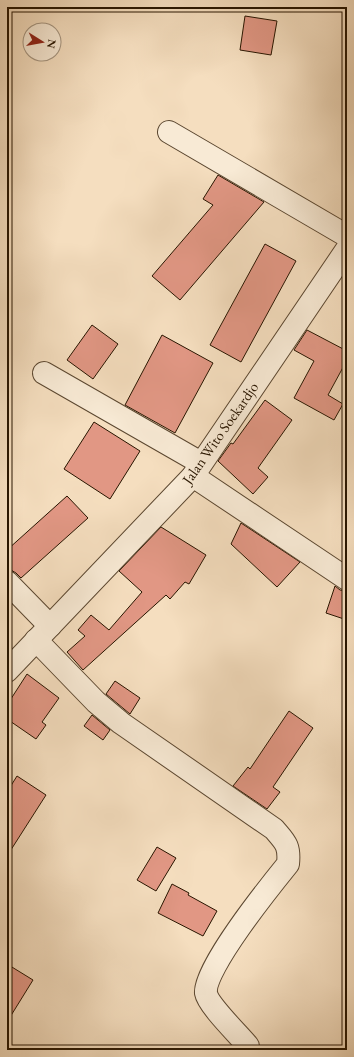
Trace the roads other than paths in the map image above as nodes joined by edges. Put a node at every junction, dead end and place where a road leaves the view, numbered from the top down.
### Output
1 (169, 132) dead end
2 (346, 249) edge
3 (44, 372) dead end
4 (197, 469) junction
5 (347, 579) edge
6 (7, 582) edge
7 (43, 633) junction
8 (7, 670) edge
9 (248, 1050) edge

1 - 2 street
2 - 4 street, Jalan Wito Soekardjo
3 - 4 street
4 - 5 street
4 - 7 street, Jalan Wito Soekardjo
6 - 7 street
7 - 8 street, Jalan Wito Soekardjo
7 - 9 street

